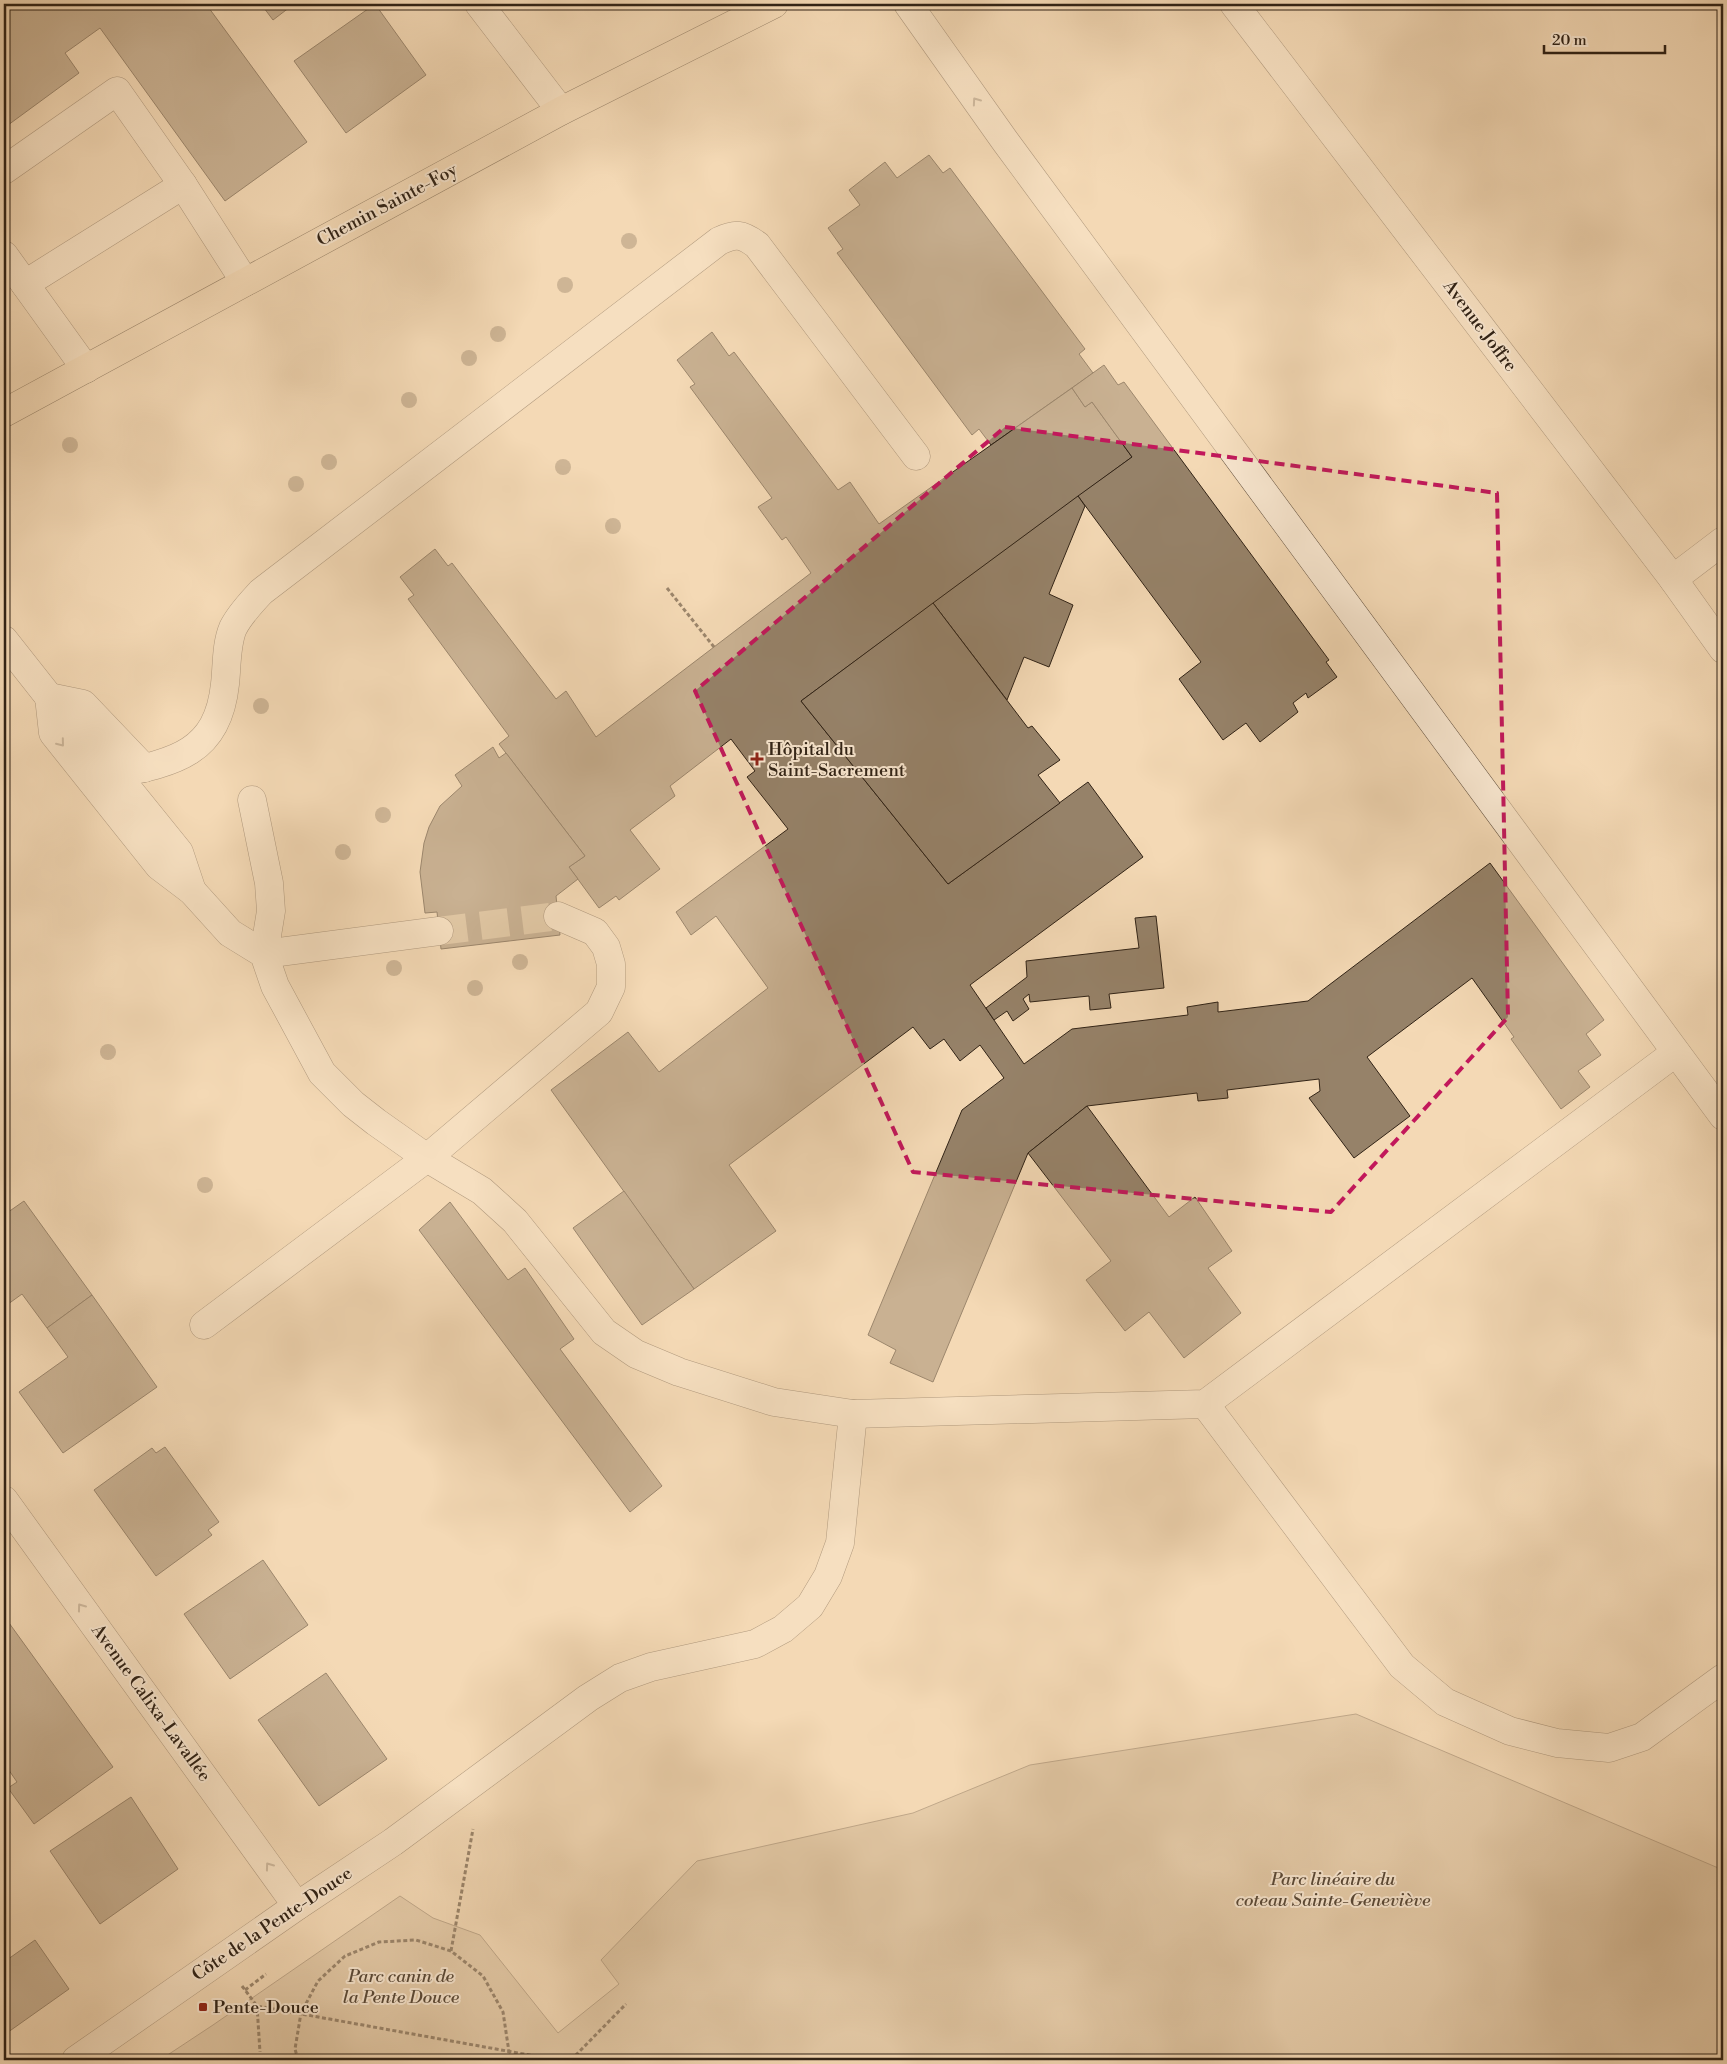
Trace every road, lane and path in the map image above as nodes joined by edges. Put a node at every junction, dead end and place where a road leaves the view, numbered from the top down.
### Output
1 (479, 4) edge
2 (774, 4) edge
3 (908, 4) edge
4 (1234, 4) edge
5 (561, 111) junction
6 (4, 170) edge
7 (184, 185) junction
8 (4, 254) edge
9 (245, 282) junction
10 (25, 284) junction
11 (86, 369) junction
12 (4, 413) edge
13 (916, 456) dead end
14 (1723, 542) edge
15 (1673, 579) junction
16 (667, 588) dead end
17 (4, 640) edge
18 (714, 647) dead end
19 (1723, 649) edge
20 (49, 697) junction
21 (144, 768) junction
22 (116, 774) junction
23 (252, 800) dead end
24 (192, 891) junction
25 (558, 916) tunnel mouth
26 (439, 931) tunnel mouth
27 (264, 954) junction
28 (1675, 1052) junction
29 (1723, 1116) edge
30 (427, 1158) junction
31 (204, 1326) dead end
32 (1205, 1404) junction
33 (853, 1414) junction
34 (4, 1500) edge
35 (1723, 1678) edge
36 (467, 1787) junction
37 (297, 1906) junction
38 (451, 1951) junction
39 (222, 1958) junction
40 (626, 2004) dead end
41 (257, 2006) junction
42 (301, 2013) junction
43 (260, 2052) dead end
44 (509, 2052) junction
45 (76, 2060) edge
46 (298, 2060) edge
47 (507, 2060) edge
48 (557, 2060) edge
49 (571, 2060) edge

1 - 5 street
2 - 5 main road, Chemin Sainte-Foy
28 -> 3 street
4 - 15 street, Avenue Joffre
5 - 9 main road, Chemin Sainte-Foy
6 - 7 street
7 - 9 street
7 - 10 street
8 - 10 street
9 - 11 main road, Chemin Sainte-Foy
10 - 11 street
11 - 12 main road, Chemin Sainte-Foy
13 - 21 street
14 - 15 street
15 - 19 street, Avenue Joffre
16 - 18 path
17 - 20 street
20 - 21 street
20 - 22 street
20 -> 24 street
21 - 22 street
22 - 24 street
23 - 27 street
24 - 27 street
25 - 30 street
26 - 27 street
27 - 30 street
28 - 29 street
28 - 32 street
30 - 31 street
30 - 33 street
32 - 33 street
32 - 35 street
33 - 36 street, Côte de la Pente-Douce
37 -> 34 street, Avenue Calixa-Lavallée
36 - 37 street, Côte de la Pente-Douce
36 - 38 path
37 - 39 street, Côte de la Pente-Douce
38 - 42 path
38 - 44 path
39 - 41 path
39 - 45 street, Côte de la Pente-Douce
40 - 49 path
41 - 42 path
41 - 43 path
42 - 44 path
42 - 46 path
44 - 47 path
44 - 48 path

